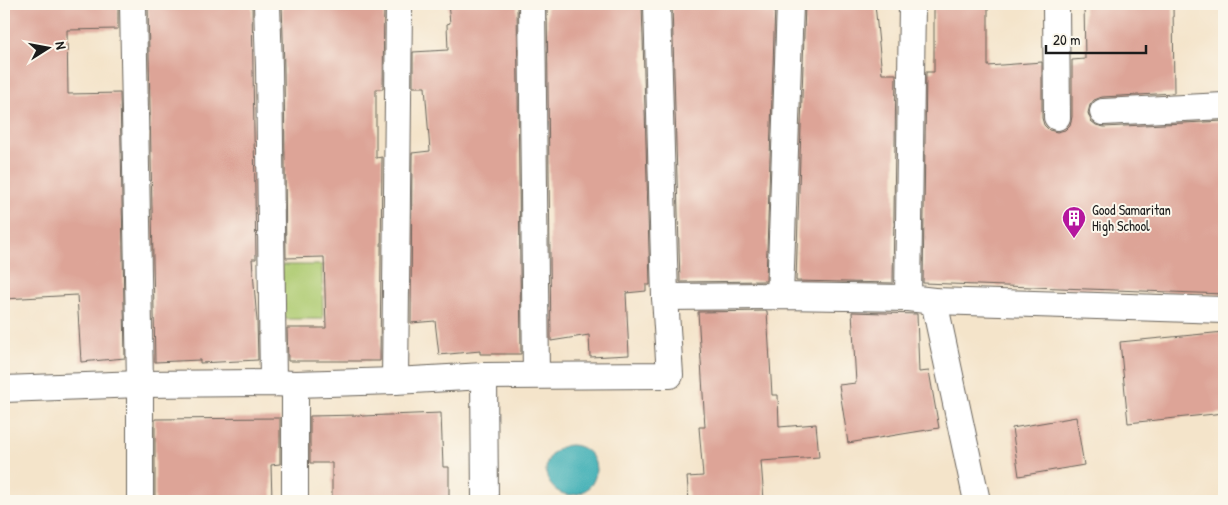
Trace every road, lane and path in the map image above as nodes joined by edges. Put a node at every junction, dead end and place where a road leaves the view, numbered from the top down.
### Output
1 (133, 4) edge
2 (267, 4) edge
3 (400, 4) edge
4 (532, 4) edge
5 (657, 4) edge
6 (790, 4) edge
7 (912, 4) edge
8 (1056, 4) edge
9 (1224, 106) edge
10 (1103, 112) dead end
11 (1057, 117) dead end
12 (780, 296) junction
13 (665, 297) junction
14 (908, 298) junction
15 (934, 301) junction
16 (1224, 310) edge
17 (536, 375) junction
18 (484, 376) junction
19 (395, 381) junction
20 (284, 383) junction
21 (140, 384) junction
22 (4, 389) edge
23 (140, 501) edge
24 (295, 501) edge
25 (485, 501) edge
26 (977, 501) edge

1 - 21 street
2 - 20 street
3 - 19 street
4 - 17 street
5 - 13 street
6 - 12 street
7 - 14 street
8 - 11 street
9 - 10 street
12 - 13 street
12 - 14 street
13 - 17 street
14 - 15 street
15 - 16 street
15 - 26 street
17 - 18 street
18 - 19 street
18 - 25 street
19 - 20 street
20 - 21 street
20 - 24 street
21 - 22 street
21 - 23 street

